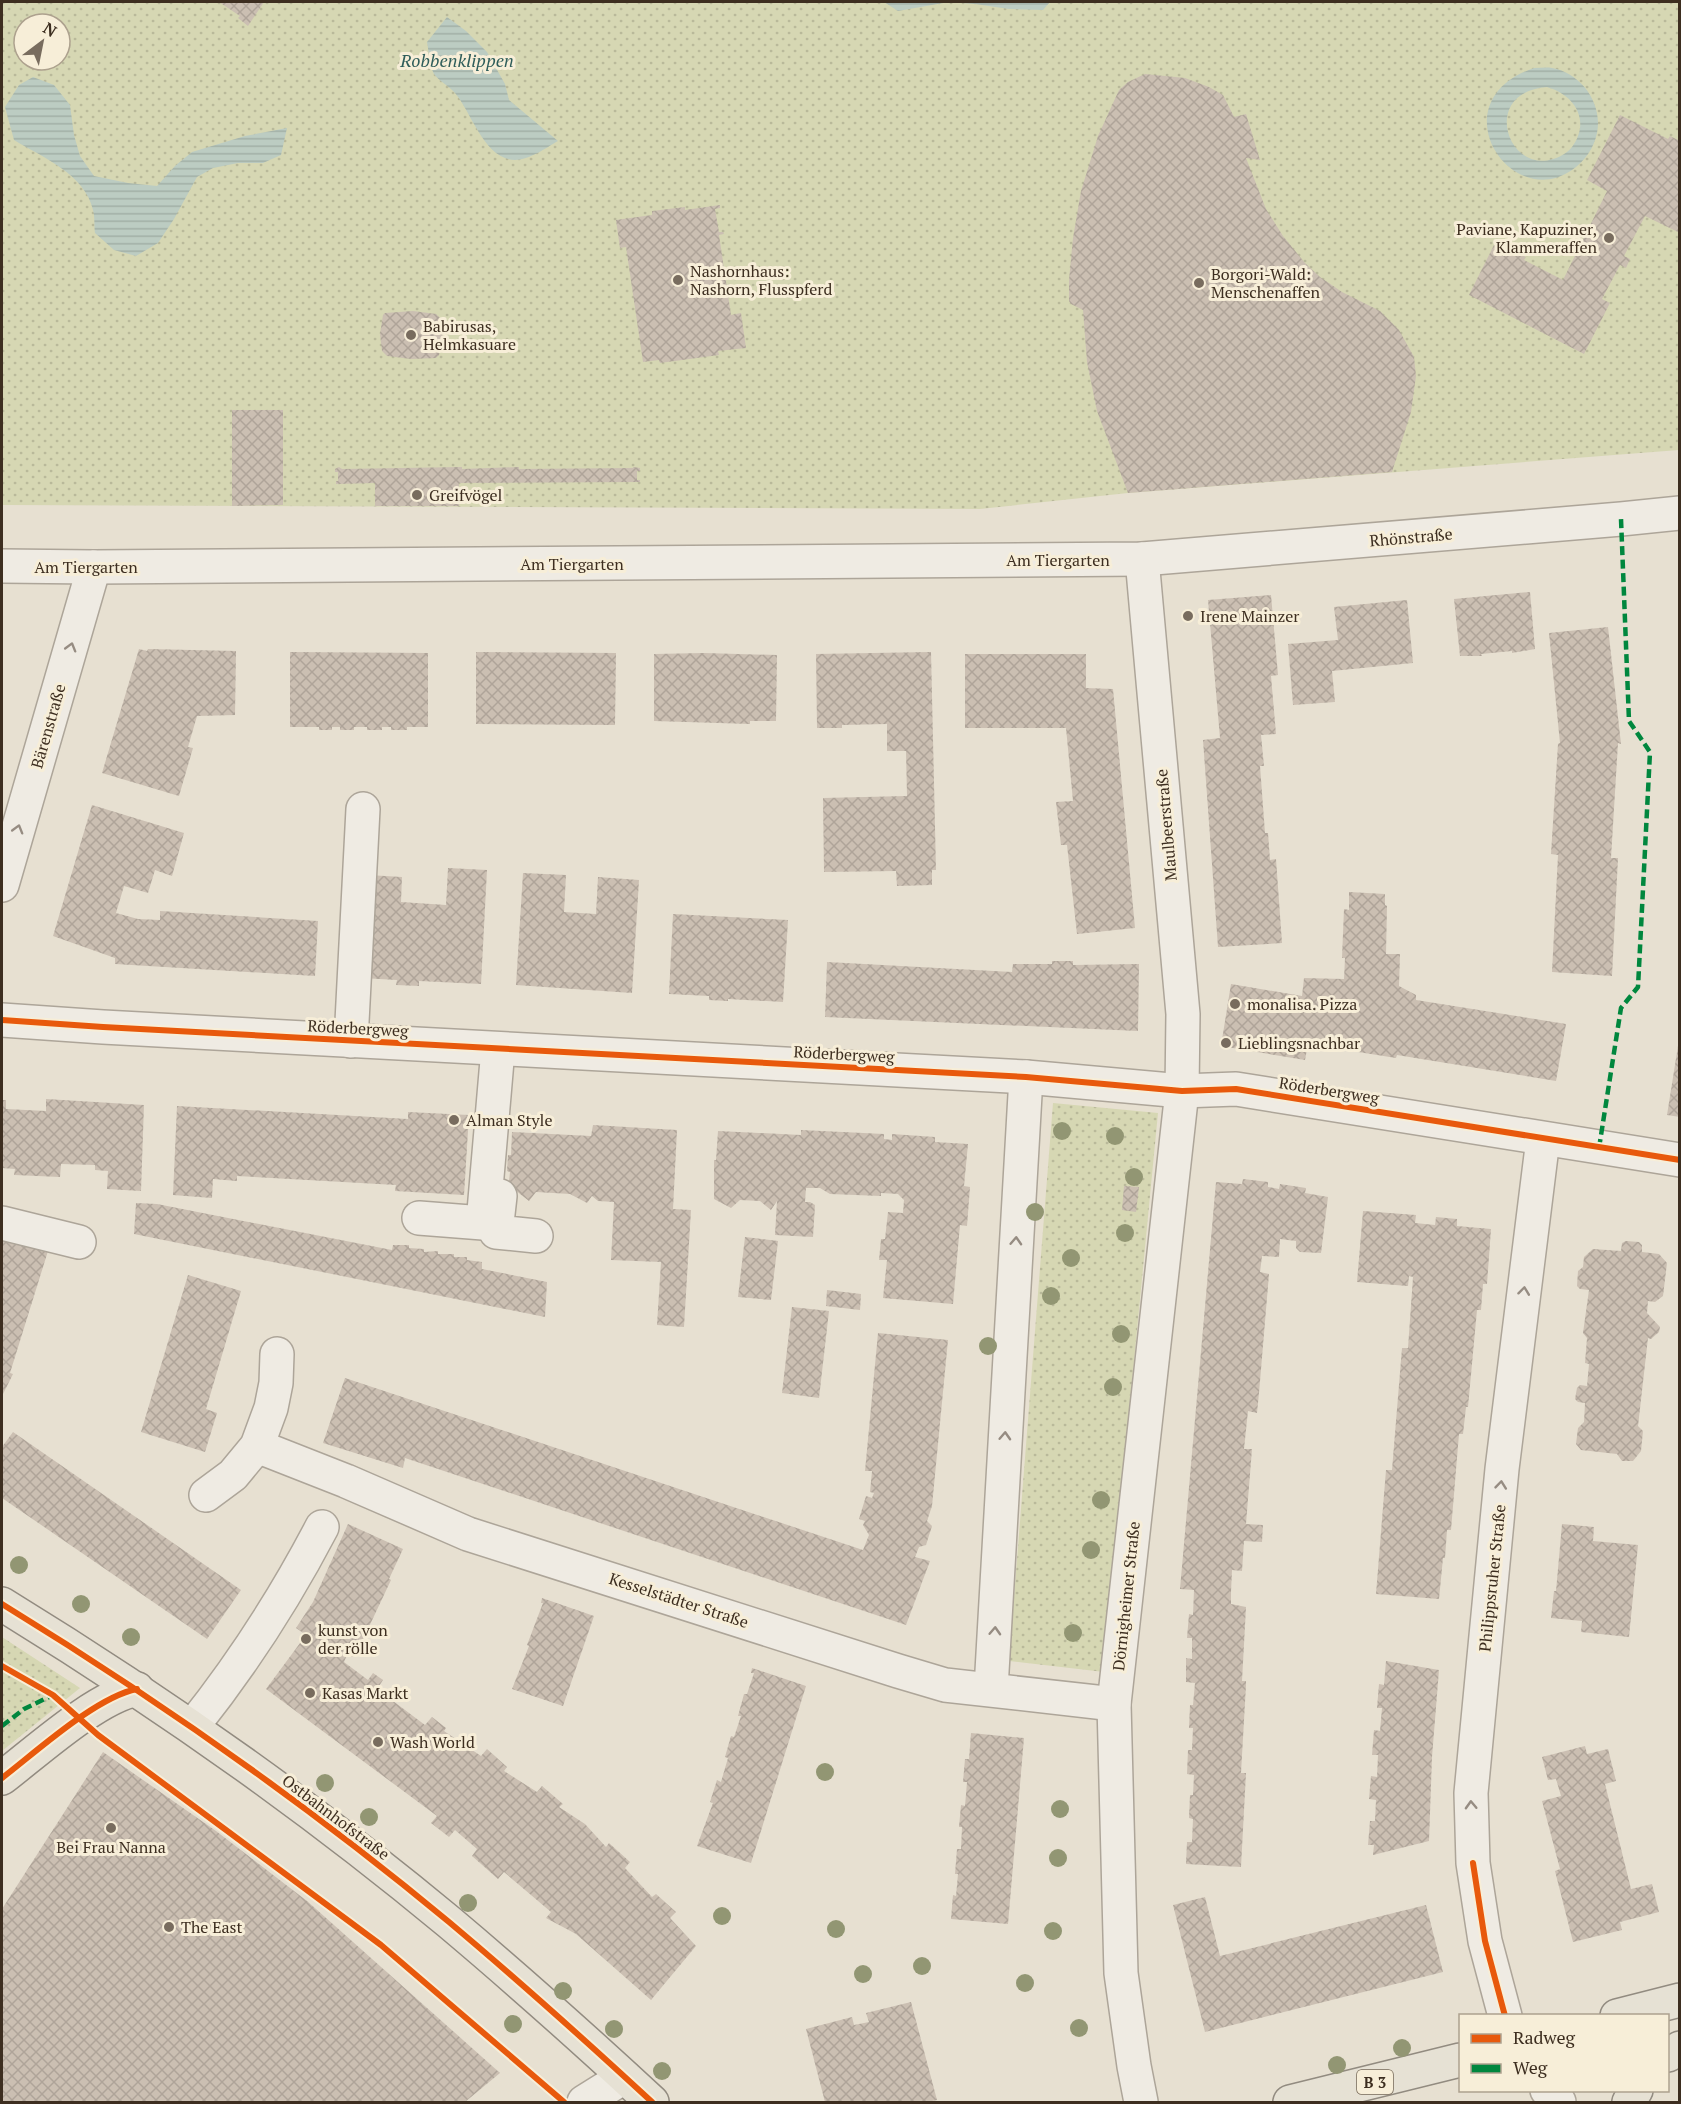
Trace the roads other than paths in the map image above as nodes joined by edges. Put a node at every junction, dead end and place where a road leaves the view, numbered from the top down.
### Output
1 (1680, 513) edge
2 (1142, 559) junction
3 (2, 566) edge
4 (94, 567) junction
5 (363, 809) dead end
6 (2, 885) edge
7 (2, 1020) edge
8 (351, 1041) junction
9 (506, 1049) junction
10 (1026, 1077) junction
11 (1182, 1091) junction
12 (1543, 1138) junction
13 (1680, 1160) edge
14 (419, 1218) dead end
15 (2, 1223) edge
16 (536, 1236) dead end
17 (78, 1242) dead end
18 (277, 1354) dead end
19 (257, 1446) junction
20 (206, 1496) dead end
21 (321, 1527) dead end
22 (2, 1604) edge
23 (137, 1689) junction
24 (991, 1689) junction
25 (1114, 1704) junction
26 (192, 1727) junction
27 (2, 1778) edge
28 (1680, 2000) edge
29 (1504, 2014) edge
30 (1625, 2014) edge
31 (1459, 2061) edge
32 (636, 2087) edge
33 (1548, 2092) edge
34 (584, 2103) edge
35 (665, 2103) edge
36 (1142, 2103) edge
37 (1290, 2103) edge
38 (1559, 2103) edge

1 - 2 street, Rhönstraße
2 - 4 street, Am Tiergarten
2 - 11 street, Maulbeerstraße
3 - 4 street, Am Tiergarten
6 -> 4 street, Bärenstraße
5 - 8 street
7 - 8 street, Röderbergweg
8 - 9 street, Röderbergweg
9 - 10 street, Röderbergweg
9 - 14 street
9 - 16 street
10 - 11 street, Röderbergweg
24 -> 10 street
11 - 12 street, Röderbergweg
11 - 25 street, Dörnigheimer Straße
12 - 13 street, Röderbergweg
29 -> 12 street, Philippsruher Straße
15 - 17 street
18 - 19 street
19 - 20 street
19 - 24 street, Kesselstädter Straße
21 - 26 street
22 - 23 main road, Ostbahnhofstraße
23 - 26 main road, Ostbahnhofstraße
23 - 27 main road
24 - 25 street, Kesselstädter Straße
25 - 36 street, Dörnigheimer Straße
26 - 32 main road, Ostbahnhofstraße
28 - 30 main road
31 - 37 main road, B 3
32 - 34 street
32 - 35 main road, Ostbahnhofstraße
33 - 38 street

